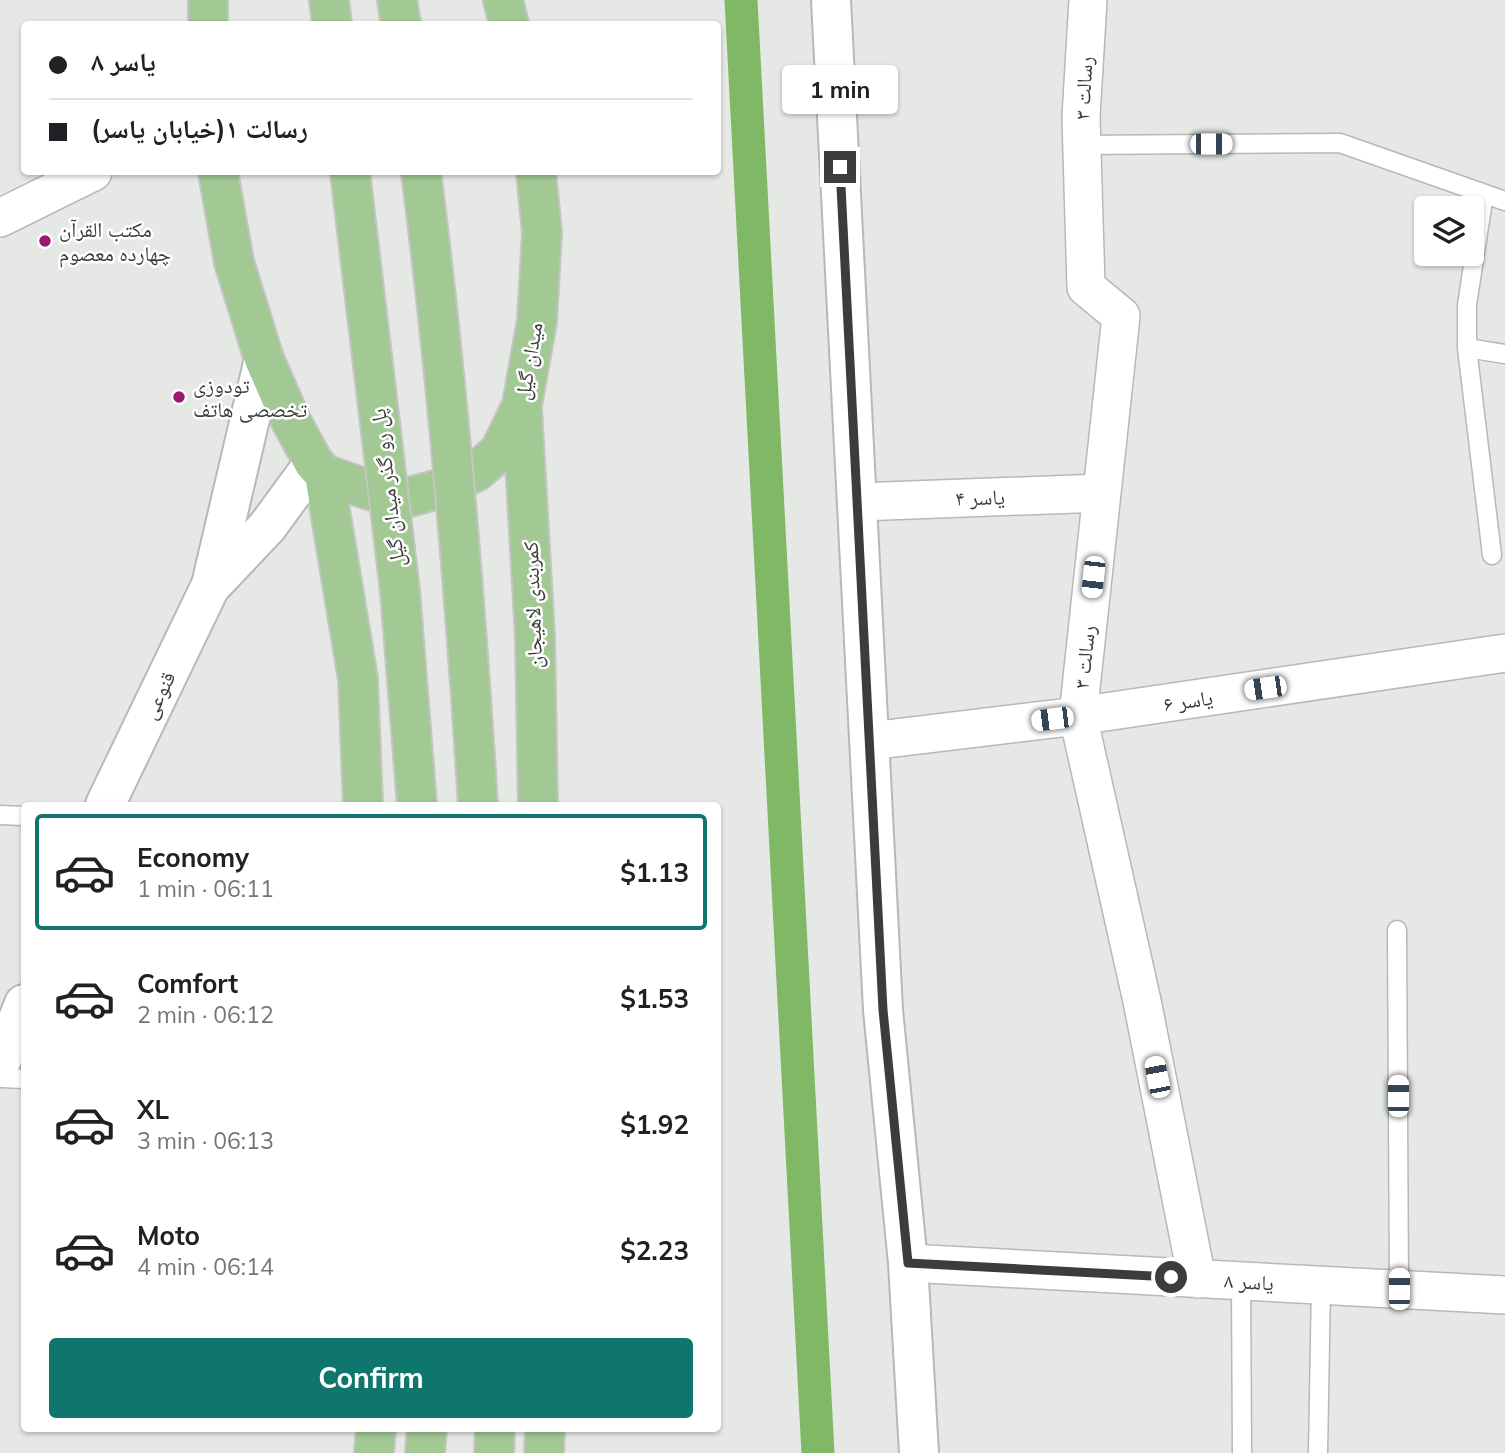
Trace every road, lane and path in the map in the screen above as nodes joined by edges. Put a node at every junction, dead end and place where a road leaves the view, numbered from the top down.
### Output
1 (208, 0) edge
2 (329, 0) edge
3 (397, 0) edge
4 (503, 0) edge
5 (831, 0) edge
6 (1088, 0) edge
7 (208, 21) edge
8 (332, 21) edge
9 (400, 21) edge
10 (508, 21) edge
11 (1081, 145) junction
12 (87, 175) edge
13 (219, 175) edge
14 (350, 175) edge
15 (421, 175) edge
16 (536, 175) edge
17 (1484, 194) junction
18 (1505, 201) edge
19 (0, 218) edge
20 (1467, 348) junction
21 (1505, 354) edge
22 (264, 359) junction
23 (522, 405) junction
24 (319, 469) junction
25 (1102, 493) junction
26 (858, 502) junction
27 (1492, 555) dead end
28 (211, 585) junction
29 (1505, 653) edge
30 (1078, 716) junction
31 (870, 741) junction
32 (106, 802) edge
33 (363, 802) edge
34 (417, 802) edge
35 (478, 802) edge
36 (538, 802) edge
37 (0, 815) edge
38 (21, 817) edge
39 (1397, 930) dead end
40 (21, 1012) edge
41 (0, 1064) edge
42 (0, 1077) edge
43 (21, 1079) edge
44 (908, 1263) junction
45 (1197, 1279) junction
46 (1241, 1281) junction
47 (1321, 1285) junction
48 (1399, 1289) junction
49 (1505, 1295) edge
50 (376, 1432) edge
51 (427, 1432) edge
52 (495, 1432) edge
53 (545, 1432) edge
54 (374, 1453) edge
55 (425, 1453) edge
56 (494, 1453) edge
57 (544, 1453) edge
58 (919, 1453) edge
59 (1242, 1453) edge
60 (1318, 1453) edge

1 - 7 highway
2 - 8 highway
3 - 9 highway
4 - 10 highway
5 - 26 street
6 - 11 street, رسالت ۳
11 - 17 lane
11 - 25 street, رسالت ۳
12 - 19 street
13 - 22 highway
14 - 34 highway, پل رو گذر میدان گیل, bridge
15 - 35 highway, bridge
16 - 23 highway, میدان گیل
17 - 18 lane
17 - 20 lane
20 - 21 lane
20 - 27 lane
22 - 24 highway
22 - 28 street, قنوعی
23 - 24 highway, میدان گیل
23 - 36 highway, کمربندی لاهیجان
24 - 28 street, قنوعی
24 - 33 highway
25 - 26 street, یاسر ۴
25 - 30 street, رسالت ۳
26 - 31 street
28 - 32 street, قنوعی
29 - 30 street, یاسر ۶
30 - 31 street, یاسر ۶
30 - 45 street, رسالت ۳
31 - 44 street
37 - 38 lane
39 - 48 lane
40 - 41 street
42 - 43 lane
44 - 45 street, یاسر ۸
44 - 58 street
45 - 46 street, یاسر ۸
46 - 47 street, یاسر ۸
46 - 59 lane
47 - 48 street, یاسر ۸
47 - 60 lane
48 - 49 street, یاسر ۸
50 - 54 highway
51 - 55 highway
52 - 56 highway
53 - 57 highway

